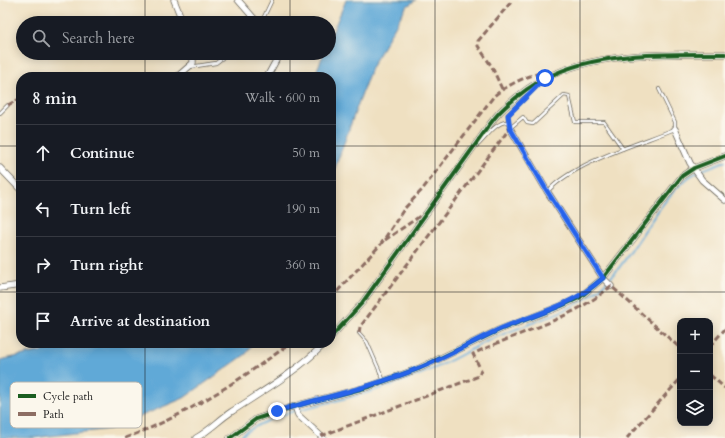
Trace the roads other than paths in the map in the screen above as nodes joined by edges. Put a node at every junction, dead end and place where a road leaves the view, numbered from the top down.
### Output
1 (174, 0) edge
2 (238, 0) edge
3 (272, 0) edge
4 (180, 16) edge
5 (253, 16) edge
6 (263, 16) edge
7 (725, 54) edge
8 (193, 60) edge
9 (220, 60) edge
10 (276, 60) edge
11 (190, 67) junction
12 (183, 72) edge
13 (270, 72) edge
14 (545, 78) junction
15 (659, 89) dead end
16 (8, 105) dead end
17 (0, 113) edge
18 (508, 122) junction
19 (510, 128) junction
20 (675, 129) junction
21 (622, 149) junction
22 (725, 156) edge
23 (465, 158) junction
24 (0, 168) edge
25 (696, 171) junction
26 (16, 185) edge
27 (547, 191) junction
28 (725, 200) edge
29 (607, 282) junction
30 (16, 286) edge
31 (0, 288) edge
32 (336, 332) edge
33 (359, 333) dead end
34 (320, 348) edge
35 (384, 381) junction
36 (295, 406) junction
37 (196, 438) edge
38 (230, 438) edge
39 (323, 438) edge

1 - 4 street
2 - 5 street
3 - 6 lane
7 - 14 street
8 - 11 street
9 - 11 lane
10 - 13 street
11 - 12 street
14 - 18 lane
14 - 23 street
15 - 20 lane
16 - 17 lane
18 - 19 lane
18 - 23 lane
19 - 21 lane
19 - 27 street
20 - 21 lane
20 - 25 street
21 - 27 lane
22 - 25 street
23 - 32 street
24 - 26 street
25 - 28 street
25 - 29 street
27 - 29 street
29 - 35 street
30 - 31 street
33 - 35 lane
34 - 37 street
35 - 36 street
36 - 38 street
36 - 39 street

